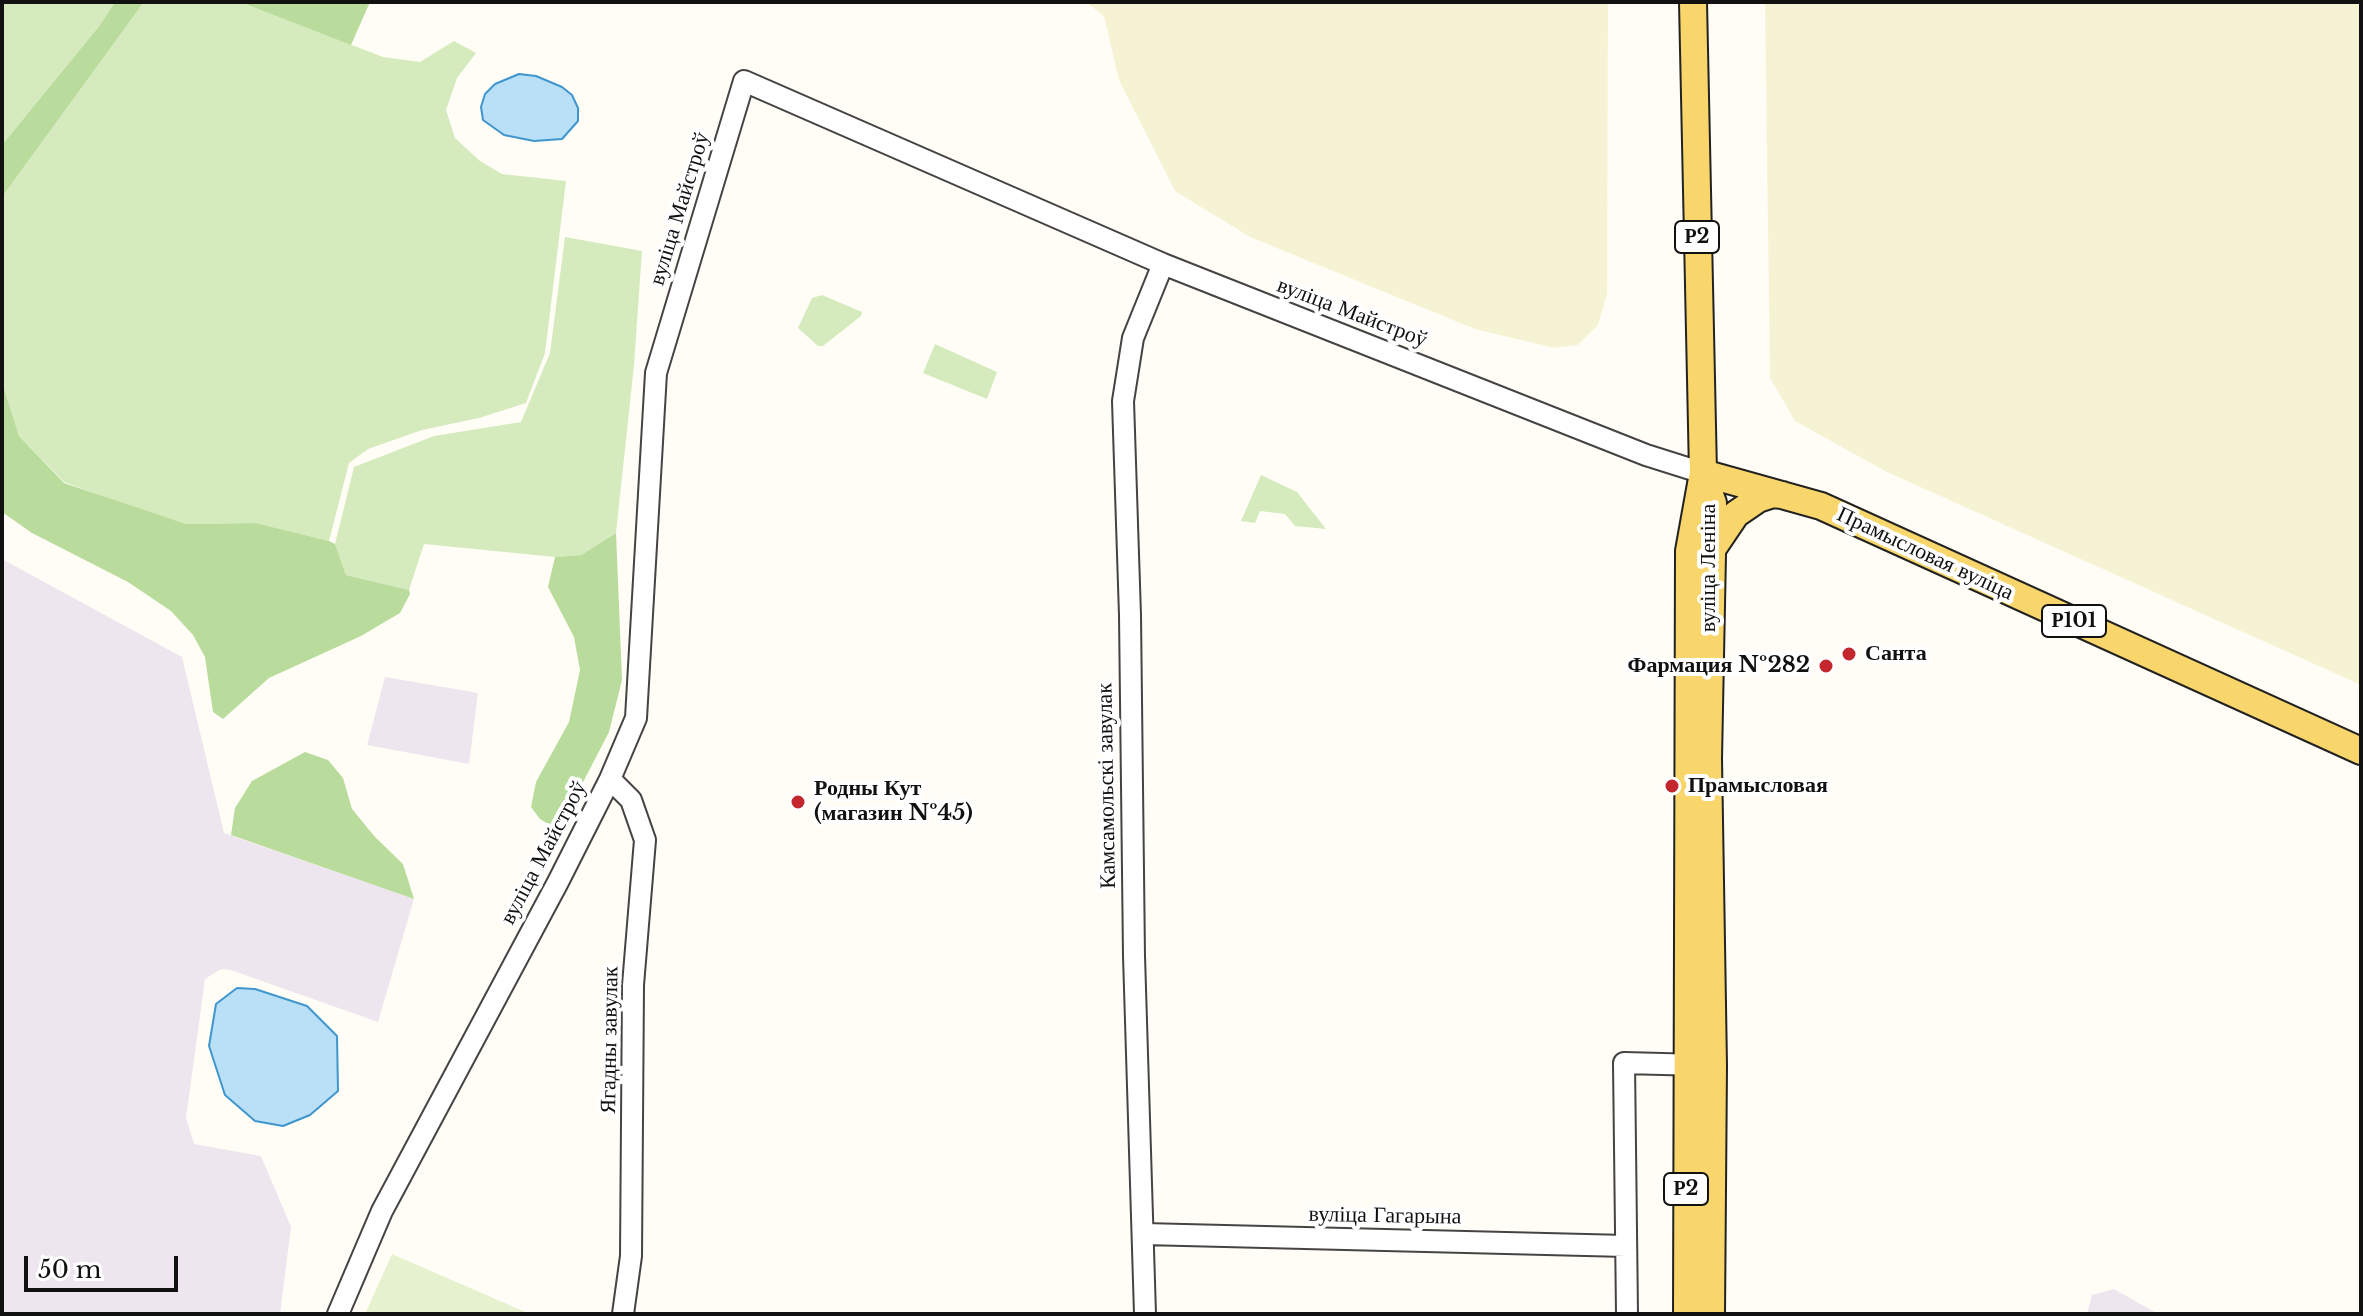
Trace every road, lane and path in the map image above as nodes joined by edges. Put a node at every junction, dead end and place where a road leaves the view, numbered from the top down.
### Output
1 (1693, 2) edge
2 (1163, 264) junction
3 (1703, 473) junction
4 (1786, 495) junction
5 (1712, 550) junction
6 (2361, 751) edge
7 (610, 779) junction
8 (1686, 1064) junction
9 (1713, 1066) junction
10 (1144, 1234) junction
11 (1626, 1246) junction
12 (338, 1314) edge
13 (623, 1314) edge
14 (1145, 1314) edge
15 (1627, 1314) edge
16 (1687, 1314) edge
17 (1711, 1314) edge

1 - 3 main road, Р2
2 - 3 street, вуліца Майстроў
2 - 7 street, вуліца Майстроў
2 - 10 street, Камсамольскі завулак
3 - 4 main road, Прамысловая вуліца / Р101
3 - 5 main road, вуліца Леніна / Р2
3 - 8 main road, вуліца Леніна / Р2
4 - 5 main road
4 - 6 main road, Прамысловая вуліца / Р101
5 - 9 main road, вуліца Леніна / Р2
7 - 12 street, вуліца Майстроў
7 - 13 street, Ягадны завулак
8 - 9 street
8 - 11 street
8 - 16 main road, вуліца Леніна / Р2
9 - 17 main road, вуліца Леніна / Р2
10 - 11 street, вуліца Гагарына
10 - 14 street, Камсамольскі завулак
11 - 15 street

